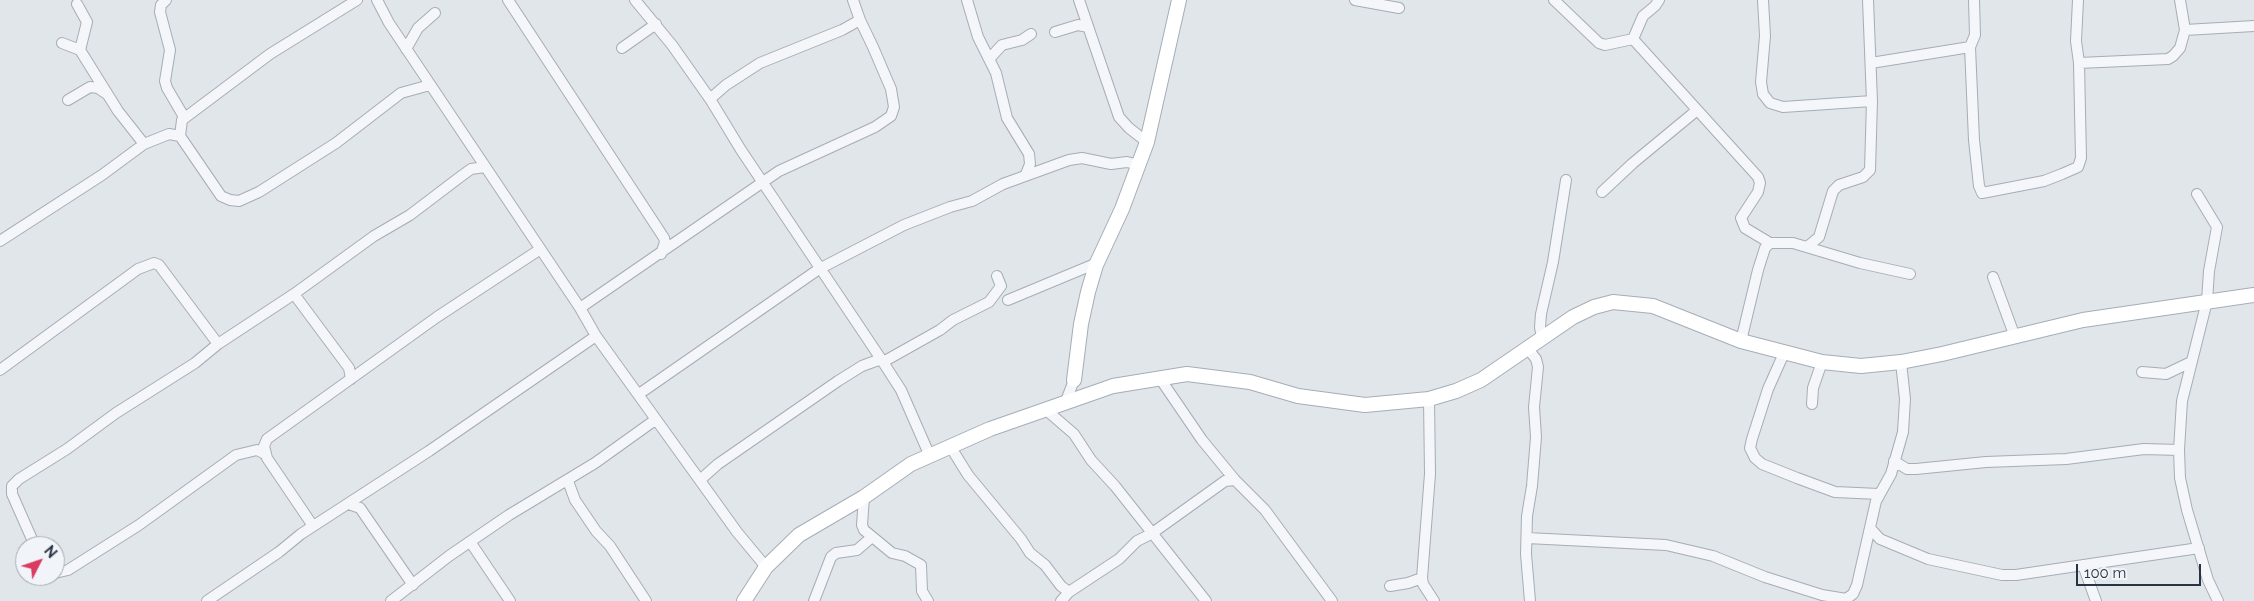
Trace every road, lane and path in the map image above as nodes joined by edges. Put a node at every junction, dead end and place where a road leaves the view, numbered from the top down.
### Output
1 (166, 0) edge
2 (357, 0) edge
3 (377, 0) edge
4 (508, 0) edge
5 (853, 0) edge
6 (1079, 0) edge
7 (1180, 0) edge
8 (1355, 0) edge
9 (1554, 0) edge
10 (1659, 0) edge
11 (1763, 0) edge
12 (1868, 0) edge
13 (1974, 0) edge
14 (2078, 0) edge
15 (2180, 0) edge
16 (969, 1) edge
17 (638, 2) edge
18 (77, 4) dead end
19 (1399, 8) dead end
20 (435, 13) dead end
21 (860, 20) junction
22 (656, 24) junction
23 (2254, 26) edge
24 (1088, 27) junction
25 (2185, 30) junction
26 (1055, 32) dead end
27 (1032, 34) dead end
28 (1633, 39) junction
29 (62, 43) dead end
30 (1970, 46) junction
31 (622, 48) dead end
32 (406, 49) junction
33 (80, 50) junction
34 (990, 58) junction
35 (1871, 63) junction
36 (2079, 63) junction
37 (430, 85) junction
38 (107, 94) junction
39 (710, 99) junction
40 (68, 100) dead end
41 (1872, 101) junction
42 (1696, 111) junction
43 (184, 117) junction
44 (180, 136) junction
45 (1147, 142) junction
46 (144, 144) junction
47 (1139, 165) junction
48 (485, 167) junction
49 (1033, 167) junction
50 (1566, 180) dead end
51 (763, 184) junction
52 (1602, 192) dead end
53 (2197, 194) dead end
54 (0, 241) edge
55 (1770, 243) junction
56 (1807, 247) junction
57 (539, 250) junction
58 (661, 254) junction
59 (1097, 263) junction
60 (819, 269) junction
61 (1910, 274) dead end
62 (997, 276) dead end
63 (1993, 277) dead end
64 (294, 294) junction
65 (2254, 295) edge
66 (1008, 300) dead end
67 (2207, 301) junction
68 (580, 308) junction
69 (596, 336) junction
70 (2015, 337) junction
71 (1542, 339) junction
72 (1742, 341) junction
73 (218, 344) junction
74 (1528, 349) junction
75 (1785, 351) junction
76 (882, 361) junction
77 (1822, 362) junction
78 (1901, 362) junction
79 (2191, 362) junction
80 (0, 370) edge
81 (2142, 372) dead end
82 (1159, 377) junction
83 (352, 379) junction
84 (1074, 380) junction
85 (638, 394) junction
86 (1085, 396) junction
87 (1429, 399) junction
88 (1066, 401) junction
89 (1812, 404) dead end
90 (1044, 409) junction
91 (656, 420) junction
92 (950, 446) junction
93 (2179, 450) junction
94 (265, 454) junction
95 (929, 454) junction
96 (1894, 461) junction
97 (700, 480) junction
98 (1230, 480) junction
99 (568, 481) junction
100 (1879, 494) junction
101 (360, 497) junction
102 (864, 497) junction
103 (349, 504) junction
104 (360, 508) junction
105 (313, 526) junction
106 (1870, 528) junction
107 (1152, 534) junction
108 (30, 536) edge
109 (872, 537) junction
110 (1528, 538) junction
111 (471, 543) junction
112 (2199, 548) junction
113 (2082, 566) junction
114 (766, 567) junction
115 (65, 571) edge
116 (1422, 578) junction
117 (413, 585) junction
118 (1390, 586) dead end
119 (1065, 589) junction
120 (1853, 598) edge
121 (207, 601) edge
122 (391, 601) edge
123 (510, 601) edge
124 (646, 601) edge
125 (744, 601) edge
126 (814, 601) edge
127 (928, 601) edge
128 (1062, 601) edge
129 (1206, 601) edge
130 (1332, 601) edge
131 (1434, 601) edge
132 (1530, 601) edge
133 (2096, 601) edge
134 (2218, 601) edge

1 - 43 street
2 - 43 street
3 - 32 street
4 - 58 street
5 - 21 street
6 - 24 street
7 - 45 street
8 - 19 street
9 - 28 street
10 - 28 street
11 - 41 street
12 - 35 street
13 - 30 street
14 - 36 street
15 - 25 street
16 - 34 street
17 - 22 street
18 - 33 street
20 - 32 street
21 - 39 street
21 - 51 street
22 - 31 street
22 - 39 street
23 - 25 street
24 - 26 street
24 - 45 street
25 - 36 street
27 - 34 street
28 - 42 street
29 - 33 street
30 - 35 street
30 - 36 street
32 - 37 street
33 - 38 street
34 - 49 street
35 - 41 street
37 - 44 street
37 - 48 street
38 - 40 street
38 - 46 street
39 - 51 street
41 - 56 street
42 - 52 street
42 - 55 street
43 - 44 street
44 - 46 street
45 - 47 street
46 - 54 street
47 - 49 street
47 - 59 street
48 - 57 street
48 - 64 street
49 - 60 street
50 - 71 street
51 - 58 street
51 - 60 street
53 - 67 street
55 - 56 street
55 - 72 street
56 - 61 street
57 - 68 street
57 - 83 street
58 - 68 street
59 - 66 street
59 - 84 street
60 - 76 street
60 - 85 street
62 - 76 street
63 - 70 street
64 - 73 street
64 - 83 street
65 - 67 street
67 - 70 street
67 - 79 street
68 - 69 street
69 - 85 street
69 - 101 street
70 - 78 street
71 - 72 street
71 - 74 street
72 - 75 street
73 - 80 street
73 - 108 street
74 - 87 street
74 - 110 street
75 - 77 street
75 - 100 street
76 - 95 street
76 - 97 street
77 - 78 street
77 - 89 street
78 - 96 street
79 - 81 street
79 - 93 street
82 - 86 street
82 - 87 street
82 - 98 street
83 - 94 street
84 - 86 street
84 - 88 street
85 - 91 street
86 - 88 street
87 - 116 street
88 - 90 street
90 - 92 street
90 - 107 street
91 - 97 street
91 - 99 street
92 - 95 street
92 - 119 street
93 - 96 street
93 - 112 street
94 - 105 street
94 - 115 street
95 - 102 street
96 - 100 street
97 - 114 street
98 - 107 street
98 - 130 street
99 - 111 street
99 - 124 street
100 - 106 street
101 - 103 street
101 - 104 street
102 - 109 street
102 - 114 street
103 - 104 street
103 - 105 street
104 - 117 street
105 - 121 street
106 - 113 street
106 - 120 street
107 - 119 street
107 - 129 street
109 - 126 street
109 - 127 street
110 - 120 street
110 - 132 street
111 - 117 street
111 - 123 street
112 - 113 street
112 - 134 street
113 - 133 street
114 - 125 street
116 - 118 street
116 - 131 street
117 - 122 street
119 - 128 street

